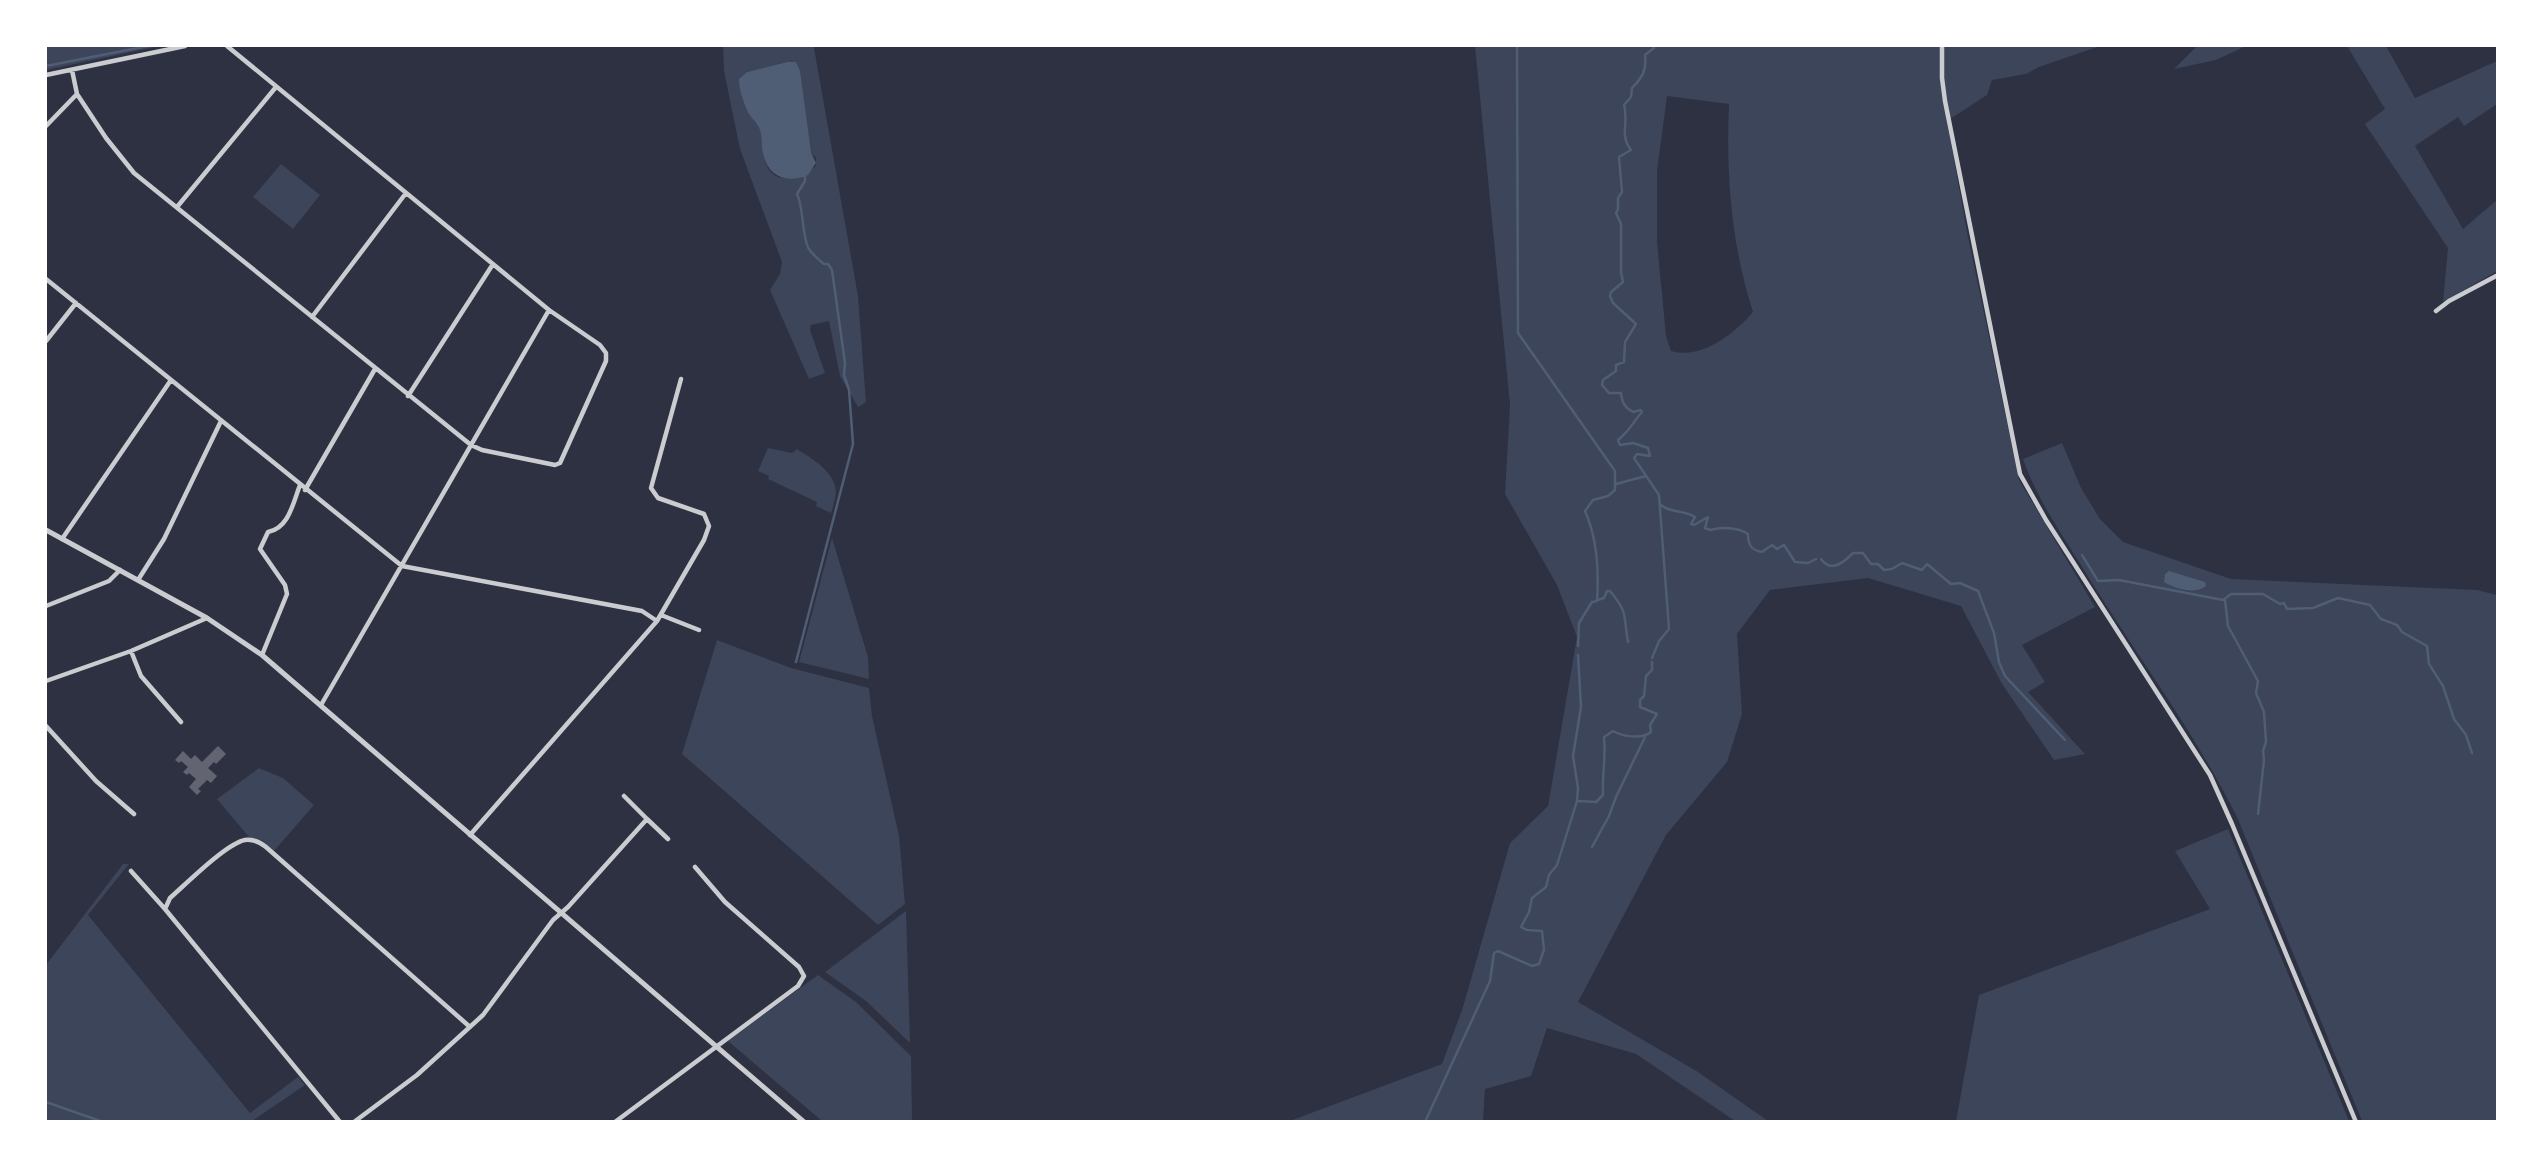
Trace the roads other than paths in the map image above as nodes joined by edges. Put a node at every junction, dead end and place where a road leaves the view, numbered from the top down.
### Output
1 (185, 46) edge
2 (226, 46) edge
3 (1942, 46) edge
4 (72, 70) junction
5 (46, 75) edge
6 (276, 87) junction
7 (76, 94) junction
8 (46, 126) edge
9 (406, 193) junction
10 (177, 207) junction
11 (494, 264) junction
12 (2497, 275) edge
13 (46, 278) edge
14 (76, 303) junction
15 (548, 310) junction
16 (2436, 311) dead end
17 (312, 317) junction
18 (46, 341) edge
19 (375, 369) junction
20 (681, 379) dead end
21 (171, 380) junction
22 (408, 396) junction
23 (221, 421) junction
24 (471, 445) junction
25 (300, 485) junction
26 (305, 490) junction
27 (46, 530) edge
28 (62, 539) junction
29 (402, 566) junction
30 (120, 570) junction
31 (138, 580) junction
32 (46, 606) edge
33 (661, 615) junction
34 (206, 618) junction
35 (657, 621) junction
36 (699, 629) dead end
37 (131, 651) junction
38 (262, 655) junction
39 (46, 681) edge
40 (321, 705) junction
41 (181, 722) dead end
42 (46, 726) edge
43 (624, 796) dead end
44 (134, 814) dead end
45 (647, 819) junction
46 (470, 835) junction
47 (668, 839) dead end
48 (695, 867) dead end
49 (131, 871) dead end
50 (165, 909) junction
51 (560, 913) junction
52 (470, 1027) junction
53 (716, 1048) junction
54 (340, 1122) edge
55 (354, 1122) edge
56 (615, 1122) edge
57 (804, 1122) edge
58 (2356, 1122) edge

1 - 4 street
2 - 6 street
3 - 58 street
4 - 5 street
4 - 7 street
6 - 9 street
6 - 10 street
7 - 8 street
7 - 10 street
9 - 11 street
9 - 17 street
10 - 17 street
11 - 15 street
11 - 22 street
12 - 16 street
13 - 14 street
14 - 18 street
14 - 21 street
15 - 24 street
15 - 24 street
17 - 19 street
19 - 22 street
19 - 26 street
20 - 33 street
21 - 23 street
21 - 28 street
22 - 24 street
23 - 25 street
23 - 31 street
24 - 29 street
25 - 26 street
25 - 38 street
26 - 29 street
27 - 28 street
28 - 30 street
29 - 35 street
29 - 40 street
30 - 31 street
30 - 32 street
31 - 34 street
33 - 35 street
33 - 36 street
34 - 37 street
34 - 38 street
35 - 46 street
37 - 39 street
37 - 41 street
38 - 40 street
40 - 46 street
42 - 44 street
43 - 45 street
45 - 47 street
45 - 51 street
46 - 51 street
48 - 53 street
49 - 50 street
50 - 52 street
50 - 54 street
51 - 52 street
51 - 53 street
52 - 55 street
53 - 56 street
53 - 57 street

